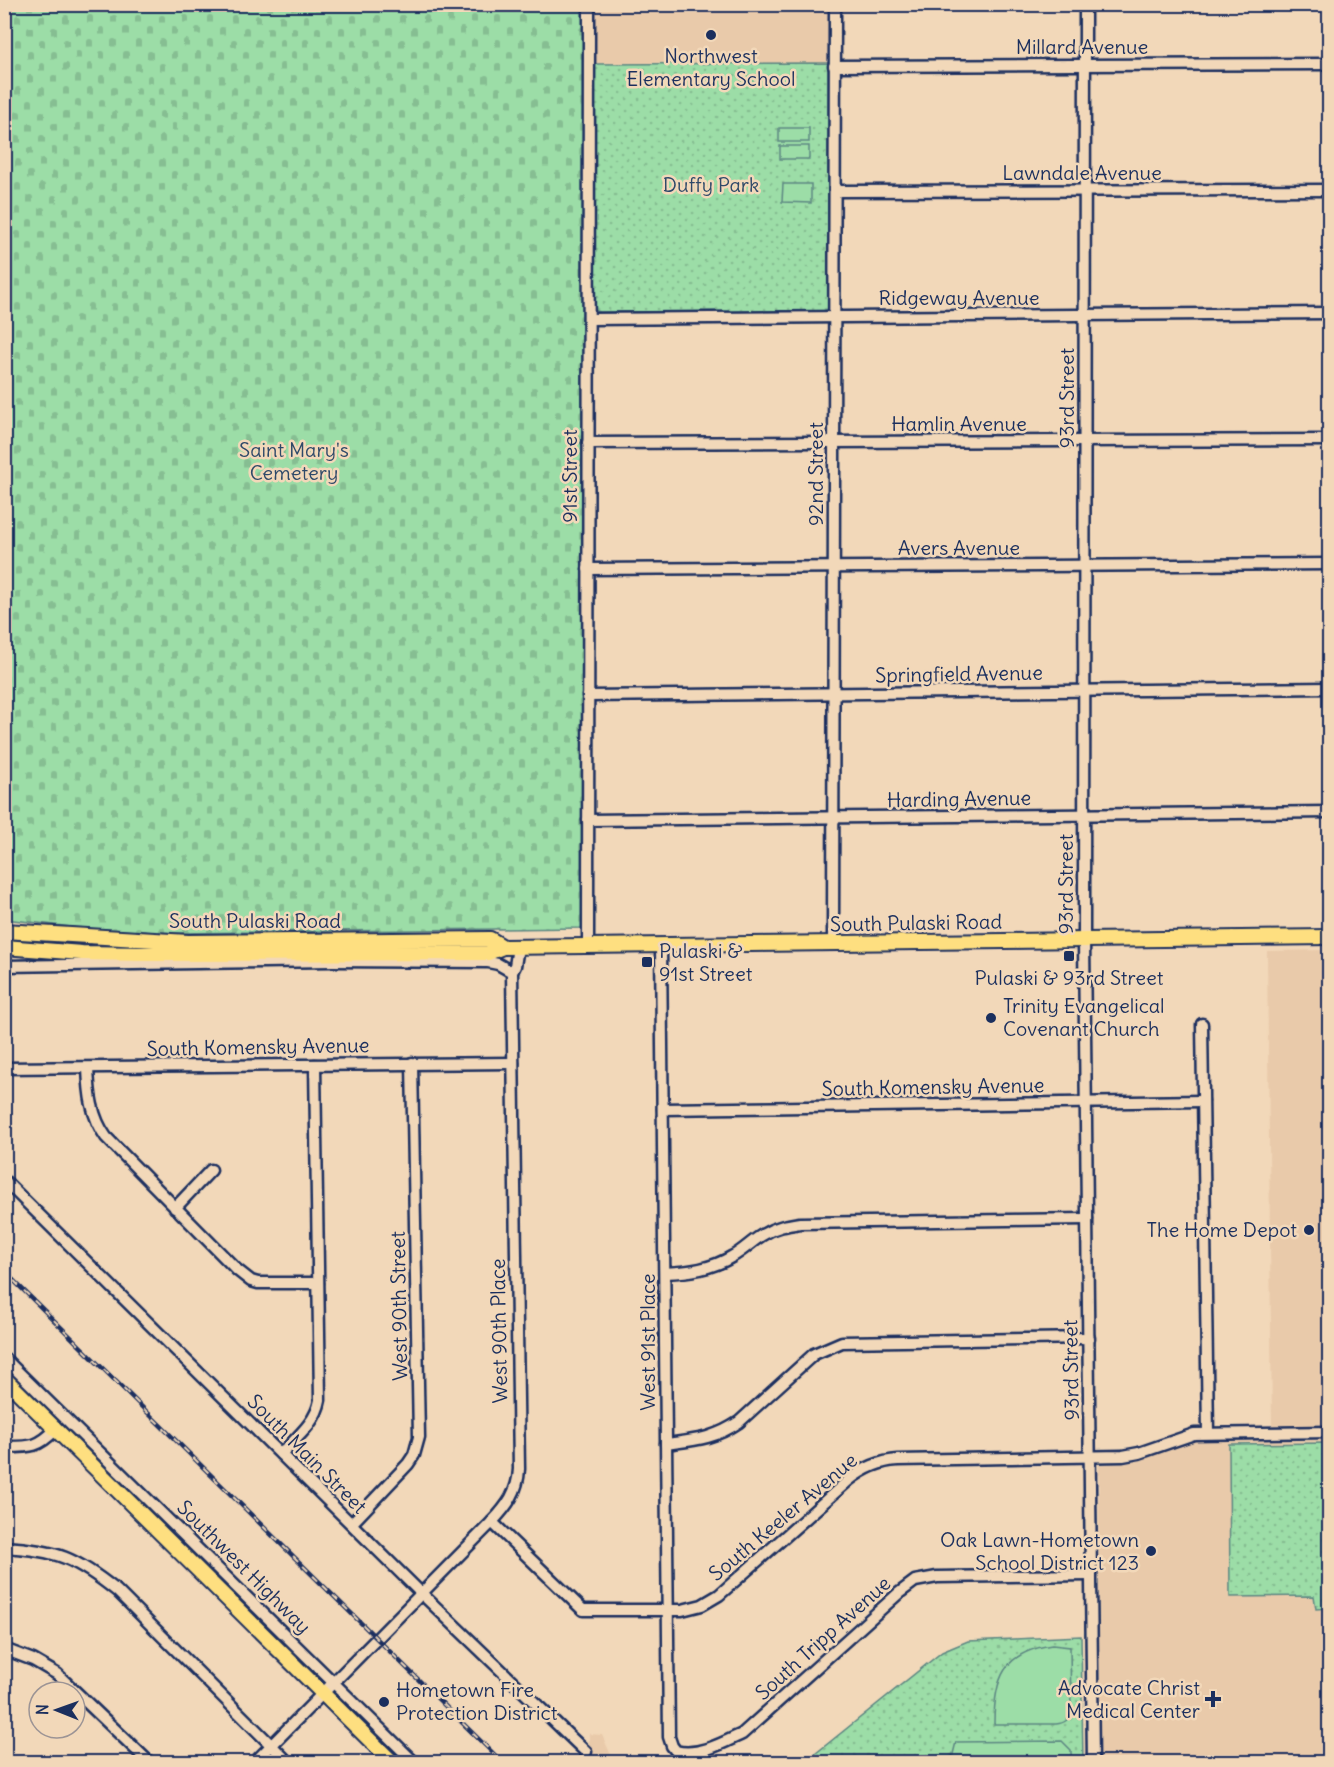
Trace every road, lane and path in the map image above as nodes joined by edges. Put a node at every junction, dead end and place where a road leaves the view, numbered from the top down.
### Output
1 (589, 4) edge
2 (835, 4) edge
3 (1085, 4) edge
4 (1329, 64) edge
5 (1085, 65) junction
6 (834, 66) junction
7 (1329, 190) edge
8 (835, 191) junction
9 (1085, 191) junction
10 (1329, 313) edge
11 (1085, 315) junction
12 (834, 317) junction
13 (589, 319) junction
14 (1329, 440) edge
15 (1085, 441) junction
16 (834, 442) junction
17 (588, 443) junction
18 (1329, 564) edge
19 (1084, 565) junction
20 (834, 567) junction
21 (588, 569) junction
22 (1329, 688) edge
23 (1084, 691) junction
24 (833, 693) junction
25 (588, 696) junction
26 (1329, 812) edge
27 (1084, 815) junction
28 (833, 818) junction
29 (588, 820) junction
30 (4, 931) edge
31 (1329, 937) edge
32 (1084, 940) junction
33 (833, 944) junction
34 (661, 946) junction
35 (4, 947) edge
36 (503, 947) junction
37 (518, 947) junction
38 (588, 947) junction
39 (4, 966) edge
40 (512, 972) junction
41 (1202, 1024) dead end
42 (412, 1063) junction
43 (513, 1063) junction
44 (315, 1065) junction
45 (4, 1068) edge
46 (88, 1068) junction
47 (1203, 1101) junction
48 (1086, 1102) junction
49 (663, 1109) junction
50 (211, 1170) dead end
51 (4, 1180) edge
52 (175, 1208) junction
53 (1087, 1219) junction
54 (665, 1274) junction
55 (318, 1283) junction
56 (1089, 1338) junction
57 (4, 1358) edge
58 (4, 1378) edge
59 (41, 1404) junction
60 (56, 1429) junction
61 (1329, 1432) edge
62 (1208, 1433) junction
63 (666, 1444) junction
64 (4, 1447) edge
65 (281, 1454) junction
66 (1090, 1456) junction
67 (492, 1522) junction
68 (352, 1523) junction
69 (4, 1547) edge
70 (1091, 1575) junction
71 (422, 1594) junction
72 (668, 1610) junction
73 (4, 1649) edge
74 (334, 1682) junction
75 (322, 1694) junction
76 (669, 1737) joint
77 (271, 1746) junction
78 (586, 1752) dead end
79 (149, 1762) edge
80 (255, 1762) edge
81 (288, 1762) edge
82 (392, 1762) edge
83 (414, 1762) edge
84 (1093, 1762) edge

1 - 13 street, 91st Street
2 - 6 street, 92nd Street
3 - 5 street, 93rd Street
4 - 5 street, Millard Avenue
5 - 6 street, Millard Avenue
5 - 9 street, 93rd Street
6 - 8 street, 92nd Street
7 - 9 street, Lawndale Avenue
8 - 9 street, Lawndale Avenue
8 - 12 street, 92nd Street
9 - 11 street, 93rd Street
10 - 11 street, Ridgeway Avenue
11 - 12 street, Ridgeway Avenue
11 - 15 street, 93rd Street
12 - 13 street, Ridgeway Avenue
12 - 16 street, 92nd Street
13 - 17 street, 91st Street
14 - 15 street, Hamlin Avenue
15 - 16 street, Hamlin Avenue
15 - 19 street, 93rd Street
16 - 17 street, Hamlin Avenue
16 - 20 street, 92nd Street
17 - 21 street, 91st Street
18 - 19 street, Avers Avenue
19 - 20 street, Avers Avenue
19 - 23 street, 93rd Street
20 - 21 street, Avers Avenue
20 - 24 street, 92nd Street
21 - 25 street, 91st Street
22 - 23 street, Springfield Avenue
23 - 24 street, Springfield Avenue
23 - 27 street, 93rd Street
24 - 25 street, Springfield Avenue
24 - 28 street, 92nd Street
25 - 29 street, 91st Street
26 - 27 street, Harding Avenue
27 - 28 street, Harding Avenue
27 - 32 street, 93rd Street
28 - 29 street, Harding Avenue
28 - 33 street, 92nd Street
29 - 38 street, 91st Street
30 - 36 main road, South Pulaski Road
31 - 32 main road, South Pulaski Road
32 - 33 main road, South Pulaski Road
32 - 48 street, 93rd Street
33 - 34 main road, South Pulaski Road
34 - 38 main road, South Pulaski Road
34 - 49 street, West 91st Place
35 - 36 main road, South Pulaski Road
36 - 37 main road, South Pulaski Road
36 - 40 street, West 90th Place
37 - 38 main road, South Pulaski Road
37 - 40 street, West 90th Place
39 - 40 street
40 - 43 street, West 90th Place
41 - 47 street
42 - 43 street, South Komensky Avenue
42 - 44 street, South Komensky Avenue
42 - 68 street, West 90th Street
43 - 67 street, West 90th Place
44 - 46 street, South Komensky Avenue
44 - 55 street
45 - 46 street, South Komensky Avenue
46 - 52 street
47 - 48 street, South Komensky Avenue
47 - 62 street
48 - 49 street, South Komensky Avenue
48 - 53 street, 93rd Street
49 - 54 street, West 91st Place
50 - 52 street
51 - 65 street, South Main Street
52 - 55 street
53 - 54 street
53 - 56 street, 93rd Street
54 - 63 street, West 91st Place
55 - 65 street
56 - 63 street
56 - 66 street, 93rd Street
57 - 59 street, Southwest Highway
58 - 59 main road, Southwest Highway
59 - 60 main road, Southwest Highway
59 - 74 street, Southwest Highway
60 - 64 street
60 - 75 main road, Southwest Highway
61 - 62 street, South Keeler Avenue
62 - 66 street, South Keeler Avenue
63 - 72 street, West 91st Place
65 - 68 street, South Main Street
66 - 70 street, 93rd Street
66 - 72 street, South Keeler Avenue
67 - 71 street, West 90th Place
67 - 72 street, South Keeler Avenue
68 - 71 street, South Main Street
69 - 77 street
70 - 76 street, South Tripp Avenue
70 - 84 street, 93rd Street
71 - 74 street, West 90th Place
71 - 78 street, South Main Street
72 - 76 street, West 91st Place
73 - 79 street
74 - 75 street, West 90th Place
74 - 83 street, Southwest Highway
75 - 77 street, West 90th Place
75 - 82 main road, Southwest Highway
77 - 80 street, West 90th Place
77 - 81 street

